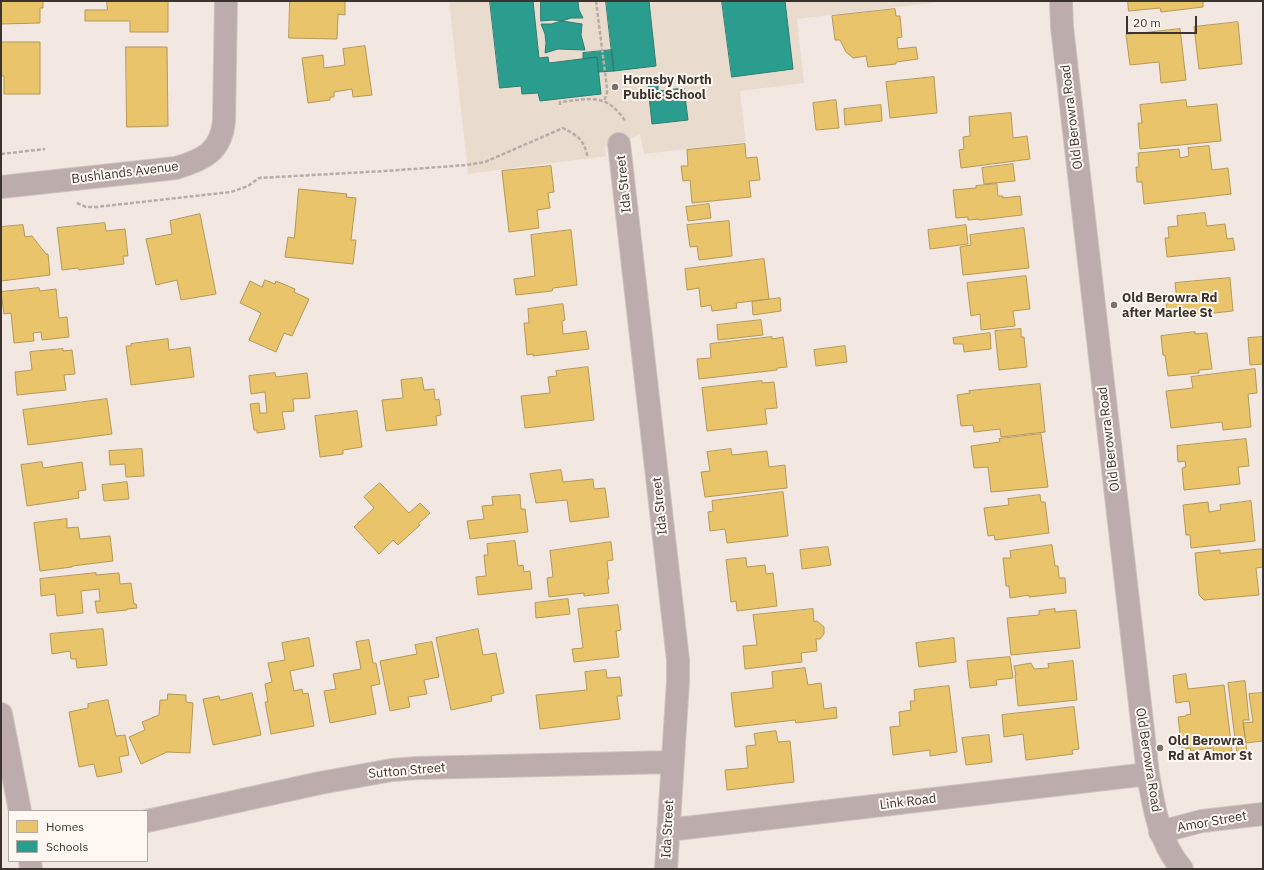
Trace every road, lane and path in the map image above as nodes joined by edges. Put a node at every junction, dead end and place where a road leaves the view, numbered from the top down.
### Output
1 (226, 1) edge
2 (596, 1) edge
3 (1061, 1) edge
4 (604, 101) junction
5 (560, 105) dead end
6 (624, 135) joint
7 (45, 149) dead end
8 (1, 154) edge
9 (588, 158) dead end
10 (1, 187) edge
11 (74, 202) dead end
12 (1, 714) edge
13 (672, 762) junction
14 (1148, 774) junction
15 (20, 810) edge
16 (1263, 814) edge
17 (148, 821) edge
18 (668, 830) junction
19 (1160, 832) junction
20 (666, 869) edge
21 (1182, 869) edge

1 - 10 street, Bushlands Avenue
2 - 4 path
3 - 14 street, Old Berowra Road
4 - 5 path
4 - 6 path
6 - 13 street, Ida Street
7 - 8 path
9 - 11 path
12 - 15 main road
13 - 17 street, Sutton Street
13 - 18 street, Ida Street
14 - 18 street, Link Road
14 - 19 street, Old Berowra Road
16 - 19 street, Amor Street
18 - 20 street, Ida Street
19 - 21 street, Old Berowra Road

